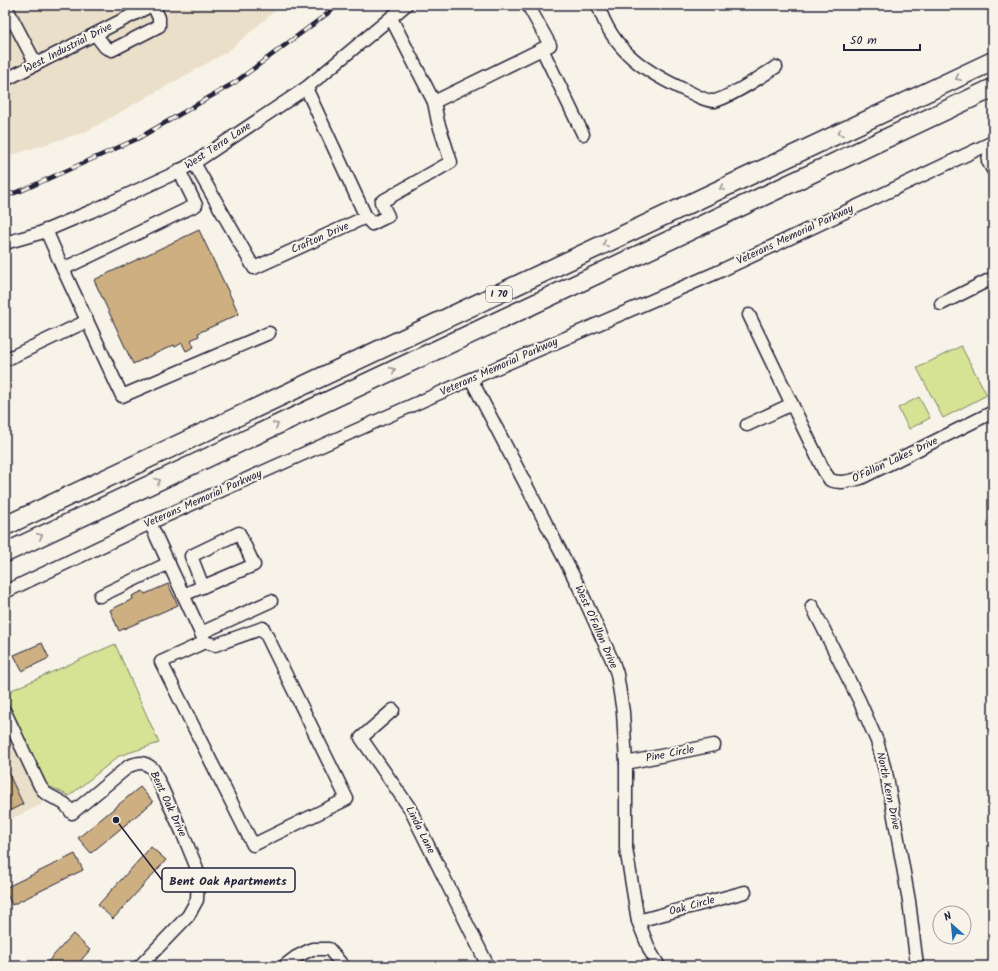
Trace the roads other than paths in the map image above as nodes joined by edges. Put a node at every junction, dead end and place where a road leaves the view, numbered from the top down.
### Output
1 (5, 5) edge
2 (152, 5) edge
3 (406, 5) edge
4 (528, 5) edge
5 (598, 5) edge
6 (391, 18) junction
7 (95, 34) junction
8 (542, 49) junction
9 (993, 61) edge
10 (36, 64) junction
11 (776, 67) dead end
12 (5, 80) edge
13 (306, 88) junction
14 (993, 88) edge
15 (434, 102) junction
16 (583, 134) dead end
17 (992, 143) edge
18 (194, 162) junction
19 (178, 170) junction
20 (993, 170) edge
21 (366, 218) junction
22 (46, 230) junction
23 (5, 244) edge
24 (63, 269) junction
25 (993, 278) edge
26 (942, 304) dead end
27 (749, 315) dead end
28 (87, 321) junction
29 (269, 333) dead end
30 (5, 360) edge
31 (470, 379) junction
32 (792, 404) junction
33 (993, 412) edge
34 (747, 425) dead end
35 (150, 523) junction
36 (5, 526) edge
37 (5, 553) edge
38 (169, 563) junction
39 (203, 587) junction
40 (5, 592) edge
41 (184, 595) junction
42 (100, 596) dead end
43 (271, 601) dead end
44 (812, 606) dead end
45 (203, 638) junction
46 (393, 710) dead end
47 (5, 712) edge
48 (9, 732) edge
49 (714, 745) dead end
50 (626, 763) junction
51 (745, 892) dead end
52 (638, 921) junction
53 (140, 966) edge
54 (284, 966) edge
55 (343, 966) edge
56 (488, 966) edge
57 (659, 966) edge
58 (917, 966) edge

1 - 10 street
2 - 7 street, West Industrial Drive
2 - 7 street
3 - 6 street, West Terra Lane
4 - 8 street
5 - 11 street
6 - 13 street, West Terra Lane
6 - 15 street
7 - 10 street, West Industrial Drive
8 - 15 street
8 - 16 street
9 -> 36 highway, I 70
10 - 12 street, West Industrial Drive
13 - 18 street, West Terra Lane
13 - 21 street
37 -> 14 highway, I 70
15 - 21 street
17 - 20 street
17 - 31 street, Veterans Memorial Parkway
18 - 19 street, West Terra Lane
18 - 21 street, Crafton Drive
19 - 22 street, West Terra Lane
19 - 24 street
22 - 23 street, West Terra Lane
22 - 24 street
24 - 28 street
25 - 26 street
27 - 32 street, O'Fallon Lakes Drive
28 - 29 street
28 - 30 street
31 - 35 street, Veterans Memorial Parkway
31 - 50 street, West O'Fallon Drive
32 - 33 street, O'Fallon Lakes Drive
32 - 34 street
35 - 38 street
35 - 40 street, Veterans Memorial Parkway
38 - 41 street
38 - 42 street
39 - 39 street
39 - 41 street
41 - 45 street
43 - 45 street
44 - 58 street, North Kern Drive
45 - 45 street
46 - 56 street, Linda Lane
47 - 48 street, Bent Oak Drive
48 - 53 street, Bent Oak Drive
49 - 50 street, Pine Circle
50 - 52 street, West O'Fallon Drive
51 - 52 street, Oak Circle
52 - 57 street, West O'Fallon Drive
54 - 55 street

